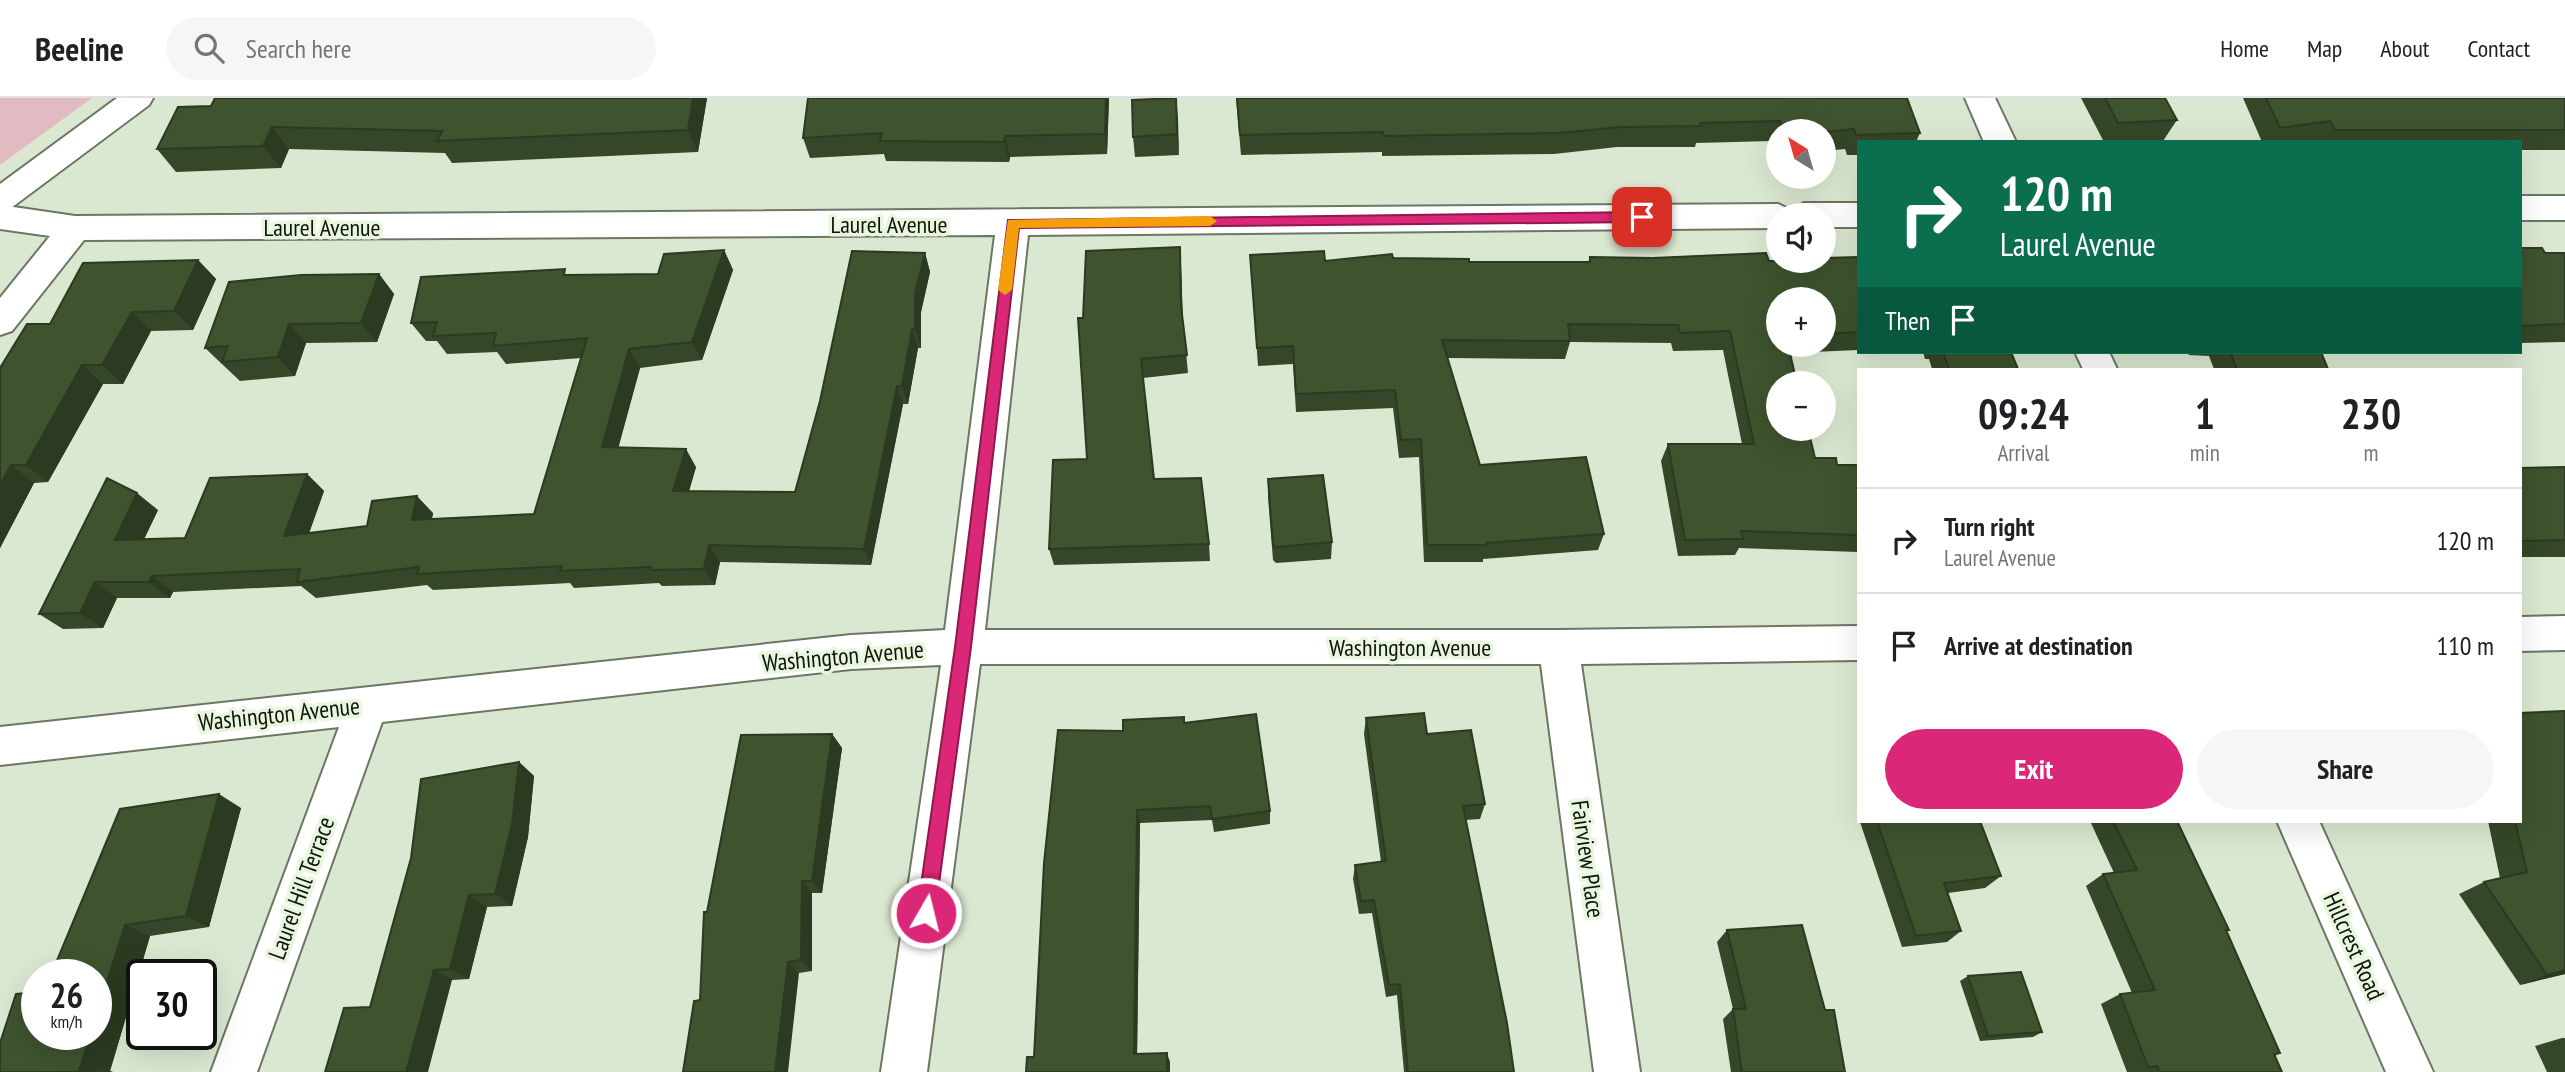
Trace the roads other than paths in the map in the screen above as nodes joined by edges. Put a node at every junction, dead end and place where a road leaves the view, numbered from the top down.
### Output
1 (138, 98) edge
2 (1980, 98) edge
3 (1999, 140) edge
4 (0, 200) edge
5 (2522, 208) edge
6 (2565, 208) edge
7 (1766, 215) edge
8 (1836, 215) edge
9 (1857, 215) edge
10 (0, 217) edge
11 (1013, 223) junction
12 (75, 228) junction
13 (0, 322) edge
14 (2565, 633) edge
15 (2522, 634) edge
16 (1857, 643) edge
17 (963, 647) junction
18 (1559, 647) junction
19 (368, 704) junction
20 (0, 746) edge
21 (2299, 823) edge
22 (234, 1072) edge
23 (904, 1072) edge
24 (1617, 1072) edge
25 (2410, 1072) edge

1 - 4 street
2 - 3 street
5 - 6 street
7 - 11 street, Laurel Avenue
8 - 9 street
10 - 12 street, Laurel Avenue
11 - 12 street, Laurel Avenue
11 - 17 street
12 - 13 street
14 - 15 street
16 - 18 street, Washington Avenue
17 - 18 street, Washington Avenue
17 - 19 street, Washington Avenue
17 - 23 street
18 - 24 street, Fairview Place
19 - 20 street, Washington Avenue
19 - 22 street, Laurel Hill Terrace
21 - 25 street, Hillcrest Road

